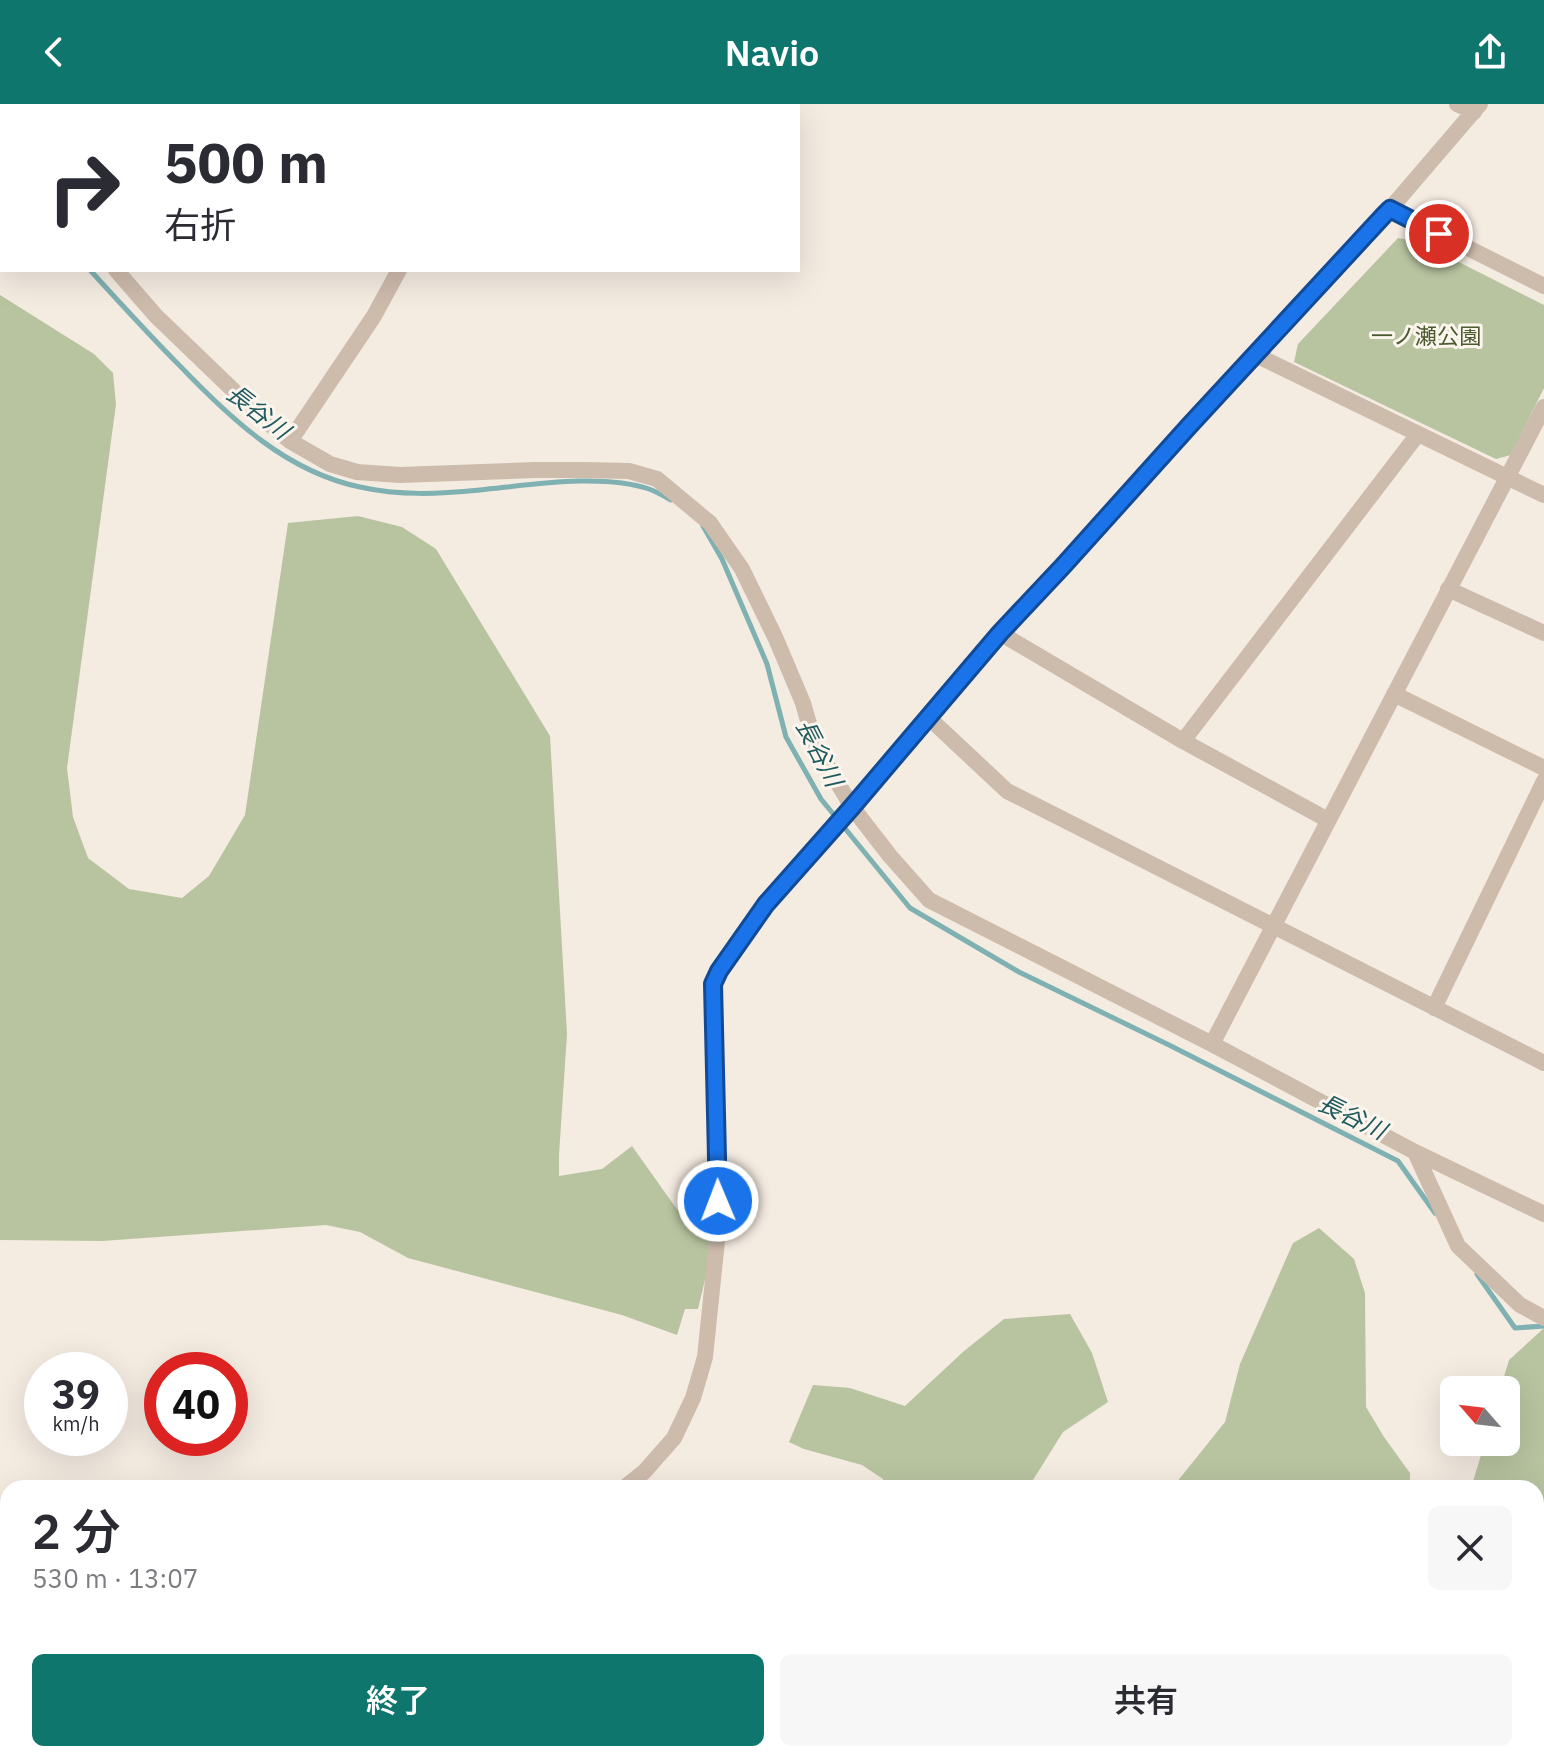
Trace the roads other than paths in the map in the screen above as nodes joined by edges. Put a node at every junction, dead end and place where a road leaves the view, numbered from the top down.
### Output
1 (1457, 104) edge
2 (1477, 108) edge
3 (1390, 209) junction
4 (118, 272) edge
5 (398, 272) edge
6 (1544, 286) edge
7 (1256, 355) junction
8 (1544, 407) edge
9 (1418, 434) junction
10 (290, 441) junction
11 (1507, 476) junction
12 (1544, 495) edge
13 (1448, 589) junction
14 (1000, 633) junction
15 (1544, 633) edge
16 (1394, 694) junction
17 (928, 717) junction
18 (1183, 741) junction
19 (1544, 768) edge
20 (1544, 781) edge
21 (852, 807) junction
22 (1328, 820) junction
23 (1273, 927) junction
24 (1434, 1008) junction
25 (1212, 1044) junction
26 (1544, 1063) edge
27 (1415, 1152) junction
28 (1544, 1214) edge
29 (1544, 1318) edge
30 (634, 1480) edge

1 - 2 street
2 - 3 street
3 - 6 street
3 - 7 street
4 - 10 street
5 - 10 street
7 - 9 street
7 - 14 street
8 - 11 street
9 - 11 street
9 - 18 street
10 - 21 street
11 - 12 street
11 - 13 street
13 - 15 street
13 - 16 street
14 - 17 street
14 - 18 street
16 - 19 street
16 - 22 street
17 - 21 street
17 - 23 street
18 - 22 street
20 - 24 street
21 - 25 street
21 - 30 street
22 - 23 street
23 - 24 street
23 - 25 street
24 - 26 street
25 - 27 street
27 - 28 street
27 - 29 street

